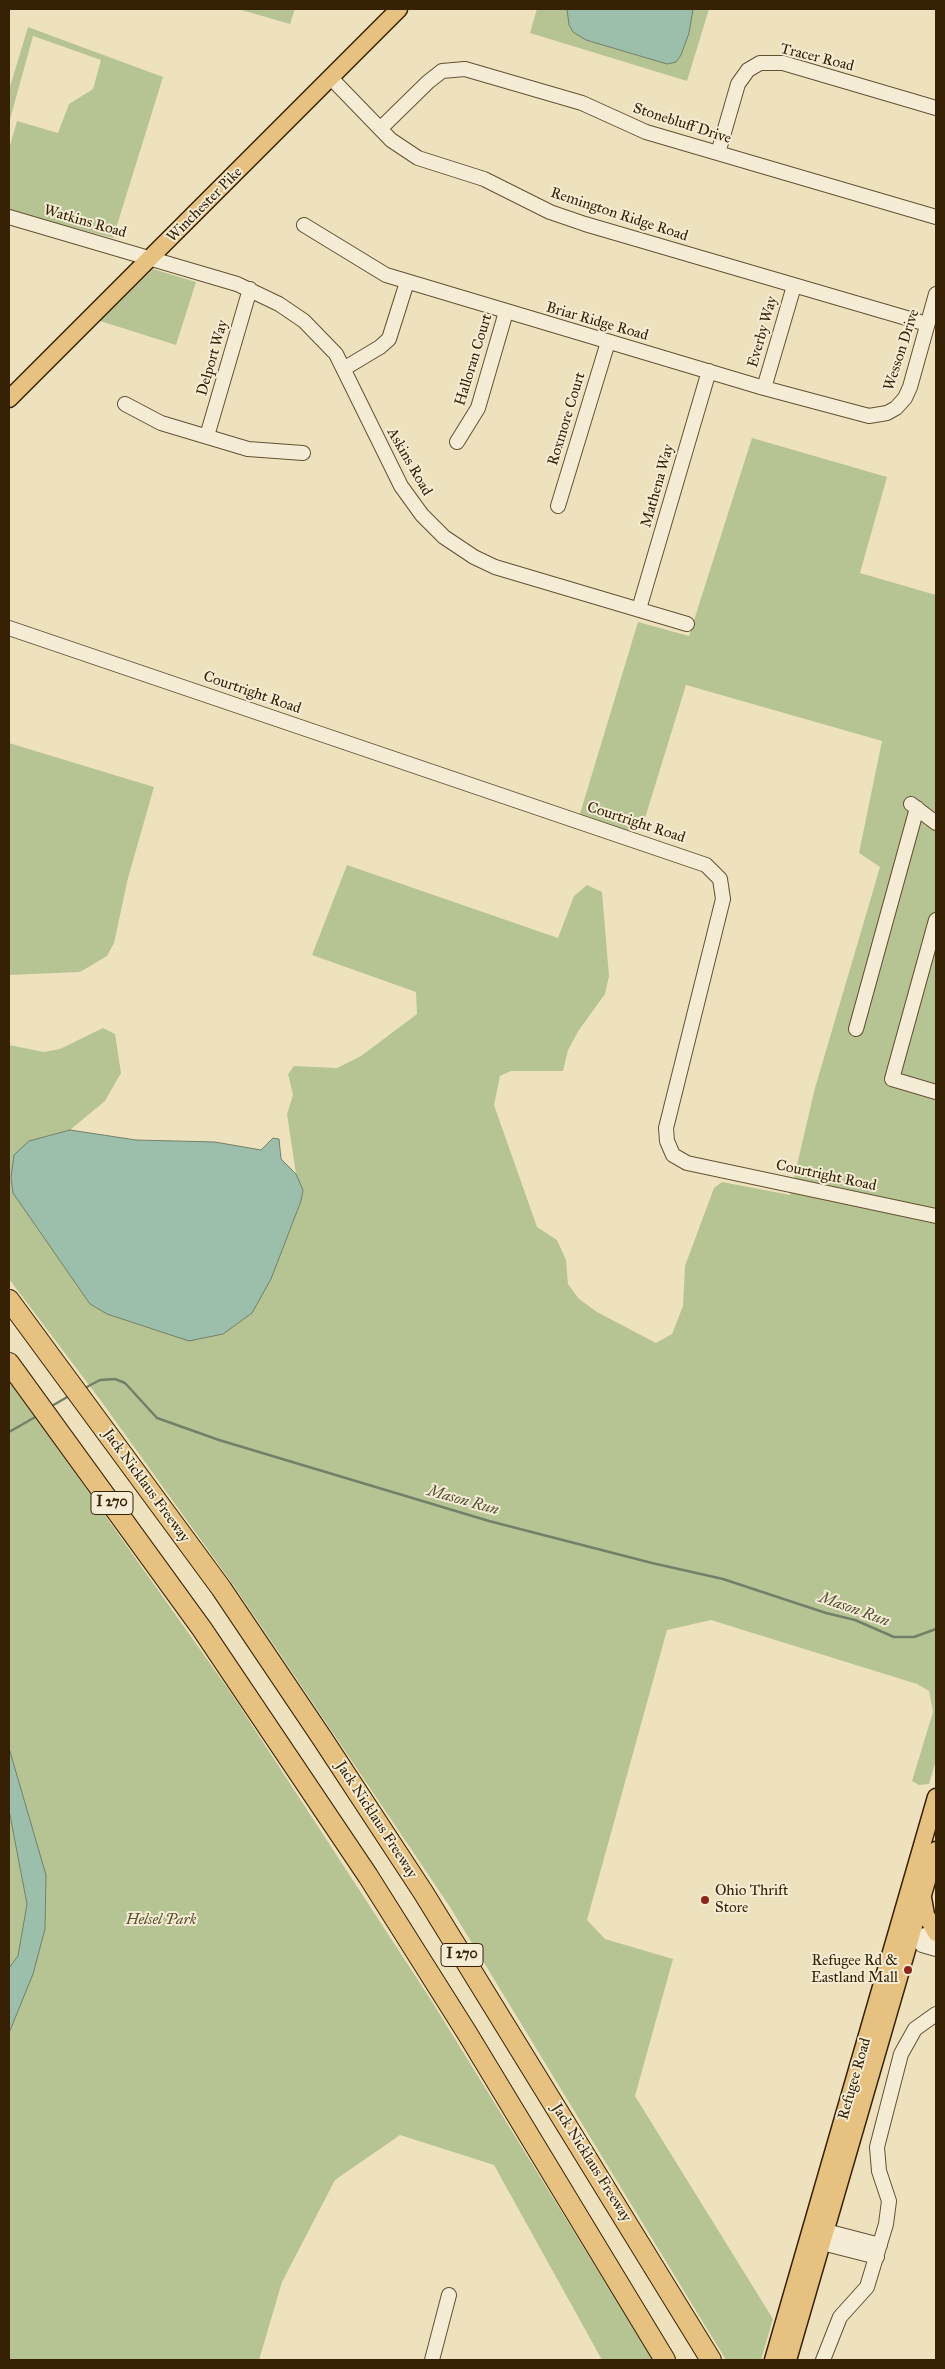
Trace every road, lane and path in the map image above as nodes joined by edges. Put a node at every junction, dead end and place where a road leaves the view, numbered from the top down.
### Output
1 (399, 9) edge
2 (332, 78) junction
3 (936, 108) edge
4 (380, 128) junction
5 (718, 153) junction
6 (9, 217) edge
7 (936, 217) edge
8 (304, 225) dead end
9 (151, 258) junction
10 (407, 282) junction
11 (794, 286) junction
12 (250, 289) junction
13 (936, 294) edge
14 (506, 312) junction
15 (928, 324) junction
16 (608, 342) junction
17 (344, 368) junction
18 (708, 371) junction
19 (764, 388) junction
20 (9, 399) edge
21 (125, 404) dead end
22 (892, 410) joint
23 (207, 436) junction
24 (457, 442) dead end
25 (303, 453) dead end
26 (558, 506) dead end
27 (639, 609) junction
28 (687, 624) dead end
29 (9, 628) edge
30 (936, 823) edge
31 (936, 920) edge
32 (856, 1029) dead end
33 (936, 1092) edge
34 (936, 1216) edge
35 (9, 1300) edge
36 (9, 1363) edge
37 (936, 1797) edge
38 (936, 1850) edge
39 (923, 1896) junction
40 (936, 1933) edge
41 (908, 1935) junction
42 (936, 1937) edge
43 (936, 1949) edge
44 (936, 2014) edge
45 (824, 2236) junction
46 (879, 2251) junction
47 (449, 2295) dead end
48 (432, 2360) edge
49 (665, 2360) edge
50 (711, 2360) edge
51 (773, 2360) edge
52 (788, 2360) edge
53 (823, 2360) edge

1 - 2 main road, Winchester Pike
2 - 4 street, Remington Ridge Road
2 - 9 main road, Winchester Pike
3 - 5 street, Tracer Road
4 - 5 street, Stonebluff Drive
4 - 11 street, Remington Ridge Road
5 - 7 street, Stonebluff Drive
6 - 9 street, Watkins Road
8 - 10 street, Briar Ridge Road
9 - 12 street, Askins Road
9 - 20 main road, Winchester Pike
10 - 14 street, Briar Ridge Road
10 - 17 street
11 - 15 street, Remington Ridge Road
11 - 19 street, Everby Way
12 - 17 street, Askins Road
12 - 23 street, Delport Way
13 - 15 street, Wesson Drive
14 - 16 street, Briar Ridge Road
14 - 24 street, Halloran Court
15 - 22 street, Wesson Drive
16 - 18 street, Briar Ridge Road
16 - 26 street, Roxmore Court
17 - 27 street, Askins Road
18 - 19 street, Briar Ridge Road
18 - 27 street, Mathena Way
19 - 22 street, Briar Ridge Road
21 - 23 street
23 - 25 street
27 - 28 street, Askins Road
29 - 34 street, Courtright Road
30 - 32 street
31 - 33 street
35 - 50 highway, Jack Nicklaus Freeway / I 270
36 - 49 highway, I 270
37 - 41 main road, Refugee Road
38 - 39 main road, Refugee Road
39 - 40 main road
39 - 41 main road, Refugee Road
41 - 42 street
41 - 43 street
41 - 45 main road, Refugee Road
41 - 51 main road, Refugee Road
44 - 46 street
45 - 46 street
45 - 52 main road, Refugee Road
46 - 53 street
47 - 48 street

